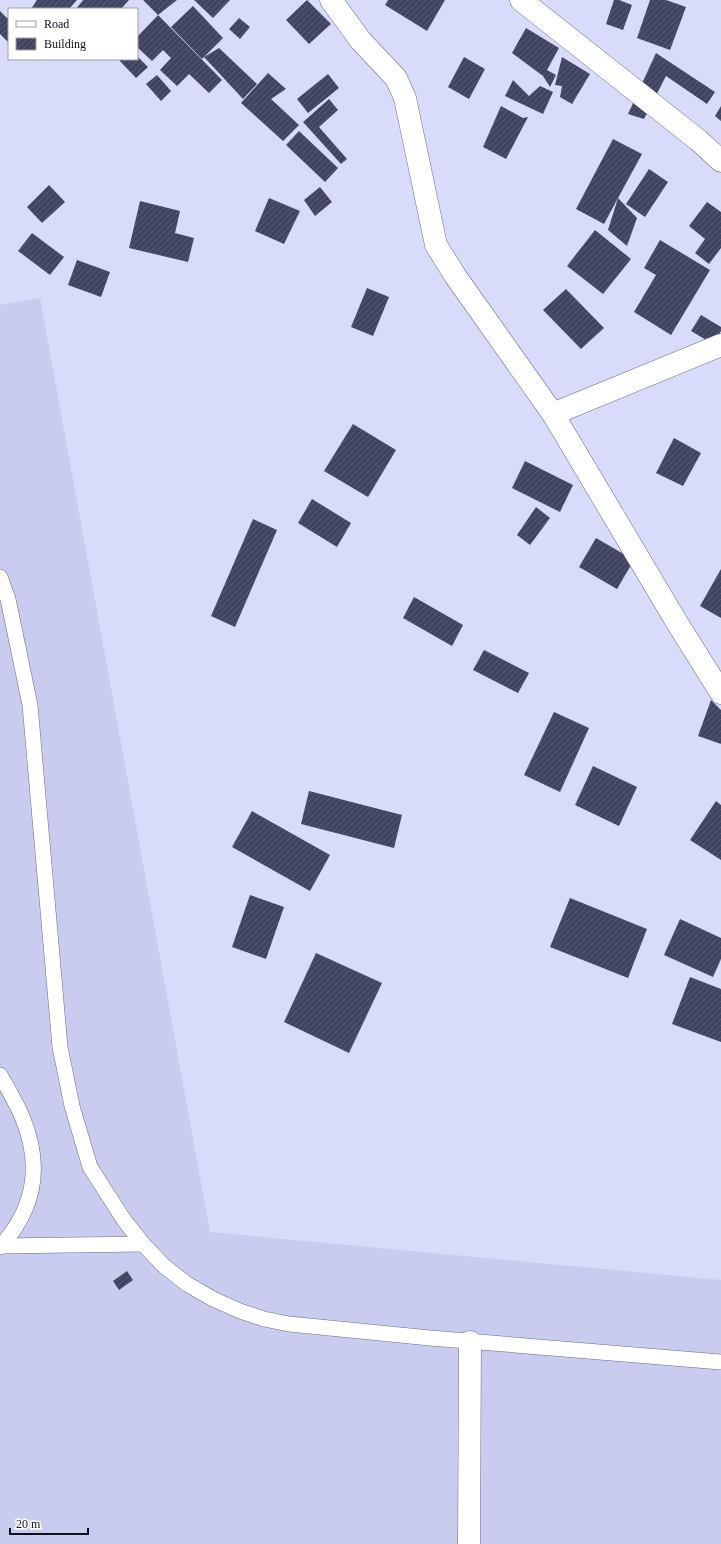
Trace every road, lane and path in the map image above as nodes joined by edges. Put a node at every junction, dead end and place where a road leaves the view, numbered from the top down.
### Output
1 (330, 0) edge
2 (521, 0) edge
3 (721, 161) edge
4 (721, 345) edge
5 (553, 414) junction
6 (0, 577) edge
7 (721, 693) edge
8 (0, 1075) edge
9 (143, 1244) junction
10 (0, 1246) edge
11 (470, 1342) junction
12 (721, 1362) edge
13 (469, 1544) edge

1 - 5 street
2 - 3 street
4 - 5 street
5 - 7 street
6 - 9 lane
8 - 10 lane
9 - 10 lane
9 - 11 lane
11 - 12 lane
11 - 13 street

